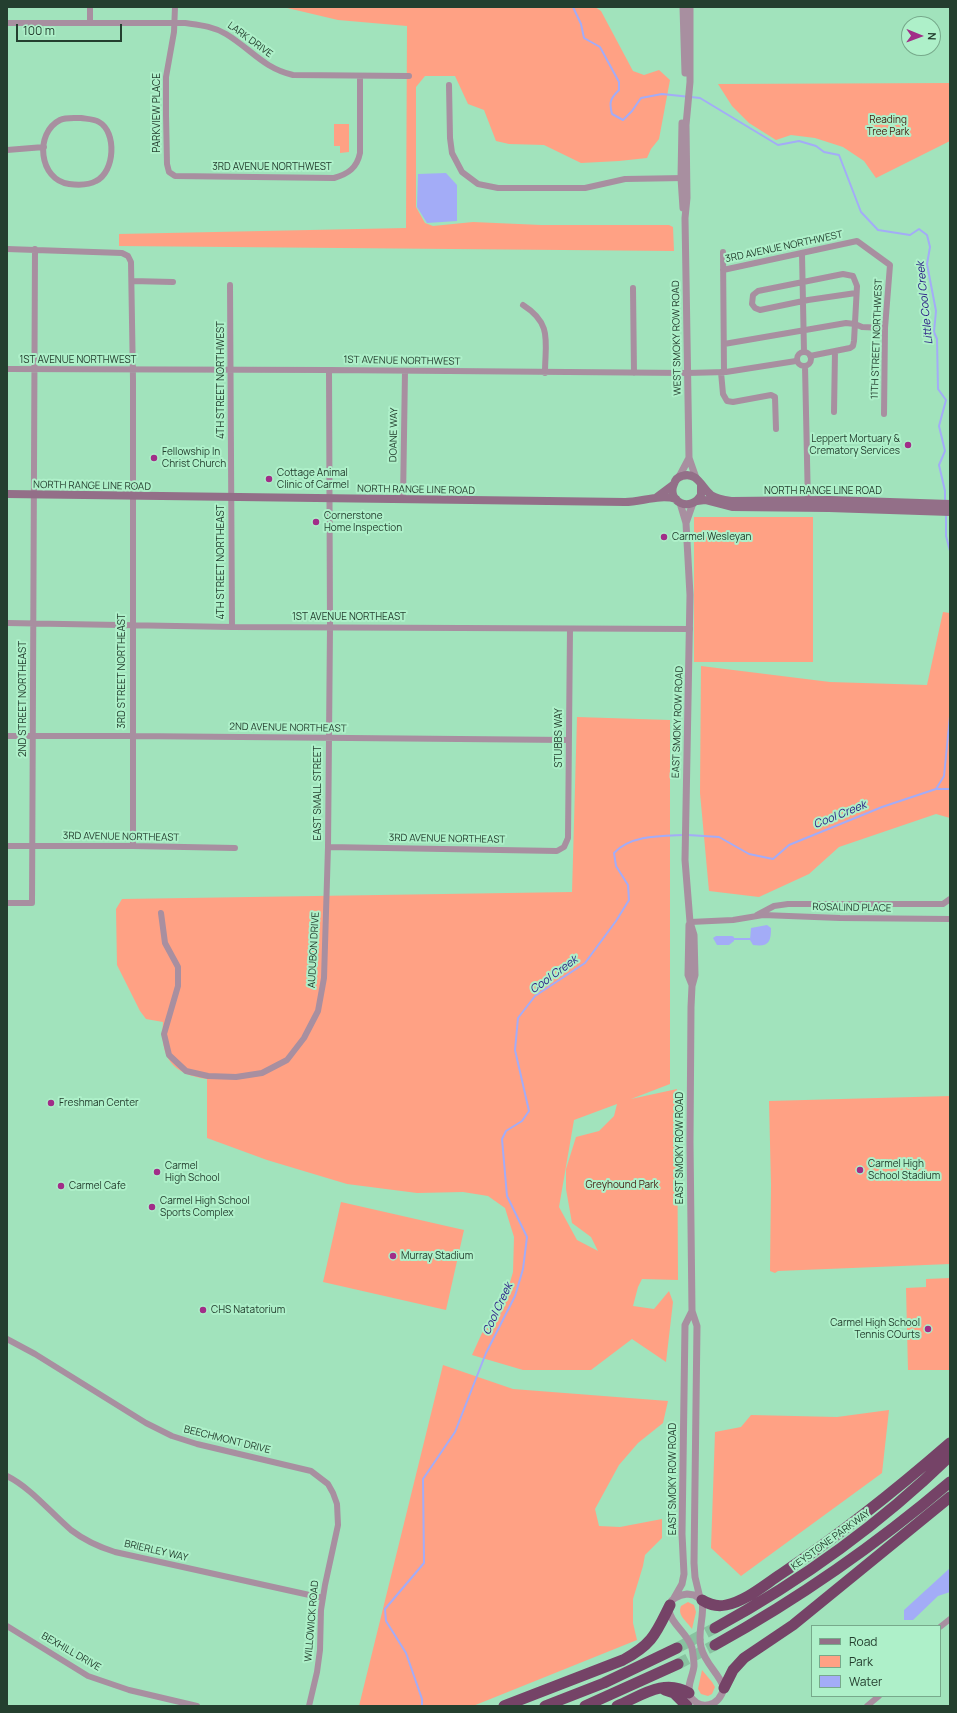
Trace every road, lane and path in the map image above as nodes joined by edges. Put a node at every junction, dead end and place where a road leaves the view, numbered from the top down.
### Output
1 (90, 7) edge
2 (175, 7) edge
3 (683, 7) edge
4 (690, 7) edge
5 (90, 22) junction
6 (7, 23) edge
7 (174, 23) junction
8 (360, 76) junction
9 (409, 76) dead end
10 (688, 82) junction
11 (449, 85) dead end
12 (44, 147) junction
13 (7, 150) edge
14 (170, 172) joint
15 (684, 178) junction
16 (7, 249) edge
17 (35, 249) junction
18 (723, 252) dead end
19 (802, 254) junction
20 (890, 265) joint
21 (723, 270) junction
22 (132, 281) junction
23 (173, 282) dead end
24 (803, 282) junction
25 (230, 285) dead end
26 (633, 288) dead end
27 (856, 293) junction
28 (803, 301) junction
29 (523, 305) dead end
30 (854, 324) junction
31 (885, 328) junction
32 (803, 330) junction
33 (724, 344) junction
34 (835, 351) junction
35 (804, 352) junction
36 (810, 356) junction
37 (796, 361) junction
38 (805, 366) junction
39 (7, 369) edge
40 (35, 369) junction
41 (133, 370) junction
42 (230, 370) junction
43 (329, 370) junction
44 (405, 371) junction
45 (723, 372) junction
46 (545, 373) junction
47 (634, 373) junction
48 (687, 374) junction
49 (834, 412) dead end
50 (884, 414) dead end
51 (776, 429) dead end
52 (689, 458) junction
53 (679, 477) junction
54 (699, 481) junction
55 (673, 485) junction
56 (7, 494) edge
57 (35, 495) junction
58 (133, 497) junction
59 (657, 497) junction
60 (231, 498) junction
61 (330, 499) junction
62 (403, 500) junction
63 (678, 501) junction
64 (695, 502) junction
65 (808, 504) junction
66 (950, 504) edge
67 (950, 512) edge
68 (686, 523) junction
69 (7, 624) edge
70 (34, 624) junction
71 (133, 625) junction
72 (232, 627) junction
73 (330, 627) junction
74 (570, 629) junction
75 (690, 629) junction
76 (7, 736) edge
77 (33, 736) junction
78 (132, 736) junction
79 (328, 738) junction
80 (568, 740) junction
81 (7, 846) edge
82 (33, 846) junction
83 (133, 846) junction
84 (328, 847) junction
85 (564, 847) joint
86 (235, 848) dead end
87 (950, 899) edge
88 (7, 903) edge
89 (162, 913) dead end
90 (754, 917) junction
91 (950, 919) edge
92 (690, 922) junction
93 (692, 1311) junction
94 (7, 1339) edge
95 (950, 1443) edge
96 (950, 1456) edge
97 (7, 1476) edge
98 (950, 1482) edge
99 (950, 1497) edge
100 (338, 1522) joint
101 (323, 1598) junction
102 (701, 1599) junction
103 (672, 1602) junction
104 (950, 1618) edge
105 (7, 1626) edge
106 (941, 1626) edge
107 (715, 1628) tunnel mouth
108 (714, 1645) tunnel mouth
109 (677, 1648) tunnel mouth
110 (678, 1664) tunnel mouth
111 (724, 1688) junction
112 (878, 1697) edge
113 (690, 1701) edge
114 (713, 1705) edge
115 (197, 1706) edge
116 (309, 1706) edge
117 (504, 1706) edge
118 (545, 1706) edge
119 (584, 1706) edge
120 (618, 1706) edge
121 (867, 1706) edge

1 - 5 street
2 - 7 street, PARKVIEW PLACE
3 - 10 street, WEST SMOKY ROW ROAD
4 - 10 street, WEST SMOKY ROW ROAD
5 - 6 street, LARK DRIVE
5 - 7 street, LARK DRIVE
7 - 8 street, LARK DRIVE
7 - 14 street, PARKVIEW PLACE
8 - 9 street, LARK DRIVE
8 - 14 street, 3RD AVENUE NORTHWEST
10 - 15 street, WEST SMOKY ROW ROAD
11 - 15 street
12 - 12 street
12 - 13 street
15 - 48 street, WEST SMOKY ROW ROAD
16 - 17 street
17 - 22 street, 3RD STREET NORTHEAST
17 - 40 street, 2ND STREET NORTHEAST
18 - 21 street
19 - 20 street, 3RD AVENUE NORTHWEST
19 - 21 street, 3RD AVENUE NORTHWEST
19 - 24 street
20 - 31 street, 11TH STREET NORTHWEST
21 - 33 street
22 - 23 street
22 - 41 street, 3RD STREET NORTHEAST
24 - 27 street
24 - 28 street
24 - 28 street
25 - 42 street, 4TH STREET NORTHWEST
26 - 47 street
27 - 28 street
27 - 30 street
28 - 32 street
29 - 46 street
30 - 31 street
30 - 32 street
30 - 34 street
31 - 50 street, 11TH STREET NORTHWEST
32 - 33 street
32 - 35 street
33 - 45 street
34 - 36 street
34 - 49 street
35 - 36 street
35 - 37 street
36 - 38 street
37 - 38 street
37 - 45 street, 1ST AVENUE NORTHWEST
38 - 65 street
39 - 40 street, 1ST AVENUE NORTHWEST
40 - 41 street, 1ST AVENUE NORTHWEST
40 - 57 street, 2ND STREET NORTHEAST
41 - 42 street, 1ST AVENUE NORTHWEST
41 - 58 street, 3RD STREET NORTHEAST
42 - 43 street, 1ST AVENUE NORTHWEST
42 - 60 street, 4TH STREET NORTHWEST
43 - 44 street, 1ST AVENUE NORTHWEST
43 - 61 street, EAST SMALL STREET
44 - 46 street, 1ST AVENUE NORTHWEST
44 - 62 street, DOANE WAY
45 - 48 street, 1ST AVENUE NORTHWEST
45 - 51 street
46 - 47 street, 1ST AVENUE NORTHWEST
47 - 48 street, 1ST AVENUE NORTHWEST
48 - 52 street, WEST SMOKY ROW ROAD
52 - 53 street, WEST SMOKY ROW ROAD
52 - 54 street, WEST SMOKY ROW ROAD
53 - 54 main road
53 - 55 main road
54 - 64 main road
54 - 65 main road, NORTH RANGE LINE ROAD
55 - 59 main road, NORTH RANGE LINE ROAD
55 - 63 main road
56 - 57 main road, NORTH RANGE LINE ROAD
57 - 58 main road, NORTH RANGE LINE ROAD
57 - 70 street, 2ND STREET NORTHEAST
58 - 60 main road, NORTH RANGE LINE ROAD
58 - 71 street, 3RD STREET NORTHEAST
59 - 62 main road, NORTH RANGE LINE ROAD
59 - 63 main road, NORTH RANGE LINE ROAD
60 - 61 main road, NORTH RANGE LINE ROAD
60 - 72 street, 4TH STREET NORTHEAST
61 - 62 main road, NORTH RANGE LINE ROAD
61 - 73 street, EAST SMALL STREET
63 - 64 main road
63 - 68 street, EAST SMOKY ROW ROAD
64 - 65 main road, NORTH RANGE LINE ROAD
64 - 68 street, EAST SMOKY ROW ROAD
65 - 66 main road, NORTH RANGE LINE ROAD
65 - 67 main road, NORTH RANGE LINE ROAD
68 - 75 street, EAST SMOKY ROW ROAD
69 - 70 street, 1ST AVENUE NORTHEAST
70 - 71 street, 1ST AVENUE NORTHEAST
70 - 77 street, 2ND STREET NORTHEAST
71 - 72 street, 1ST AVENUE NORTHEAST
71 - 78 street, 3RD STREET NORTHEAST
72 - 73 street, 1ST AVENUE NORTHEAST
73 - 74 street, 1ST AVENUE NORTHEAST
73 - 79 street, EAST SMALL STREET
74 - 75 street, 1ST AVENUE NORTHEAST
74 - 80 street, STUBBS WAY
75 - 92 street, EAST SMOKY ROW ROAD
76 - 77 street, 2ND AVENUE NORTHEAST
77 - 78 street, 2ND AVENUE NORTHEAST
77 - 82 street, 2ND STREET NORTHEAST
78 - 79 street, 2ND AVENUE NORTHEAST
78 - 83 street, 3RD STREET NORTHEAST
79 - 80 street, 2ND AVENUE NORTHEAST
79 - 84 street, EAST SMALL STREET
80 - 85 street, STUBBS WAY
81 - 82 street, 3RD AVENUE NORTHEAST
82 - 83 street, 3RD AVENUE NORTHEAST
82 - 88 street, 2ND STREET NORTHEAST
83 - 86 street, 3RD AVENUE NORTHEAST
84 - 85 street, 3RD AVENUE NORTHEAST
84 - 89 street, AUDUBON DRIVE
87 - 90 street, ROSALIND PLACE
90 - 91 street, ROSALIND PLACE
90 - 92 street, ROSALIND PLACE
92 - 93 street, EAST SMOKY ROW ROAD
93 - 102 street, EAST SMOKY ROW ROAD
93 - 103 street, EAST SMOKY ROW ROAD
94 - 100 street, BEECHMONT DRIVE
95 - 102 highway
96 - 107 highway, KEYSTONE PARKWAY
97 - 101 street, BRIERLEY WAY
98 - 108 highway
99 - 111 highway
100 - 101 street, WILLOWICK ROAD
101 - 116 street, WILLOWICK ROAD
102 - 103 street
102 - 111 street, EAST SMOKY ROW ROAD
103 - 113 street
103 - 117 highway
104 - 106 street
105 - 115 street, BEXHILL DRIVE
109 - 118 highway
110 - 119 highway
111 - 114 street
112 - 121 street
113 - 114 street
113 - 120 highway

